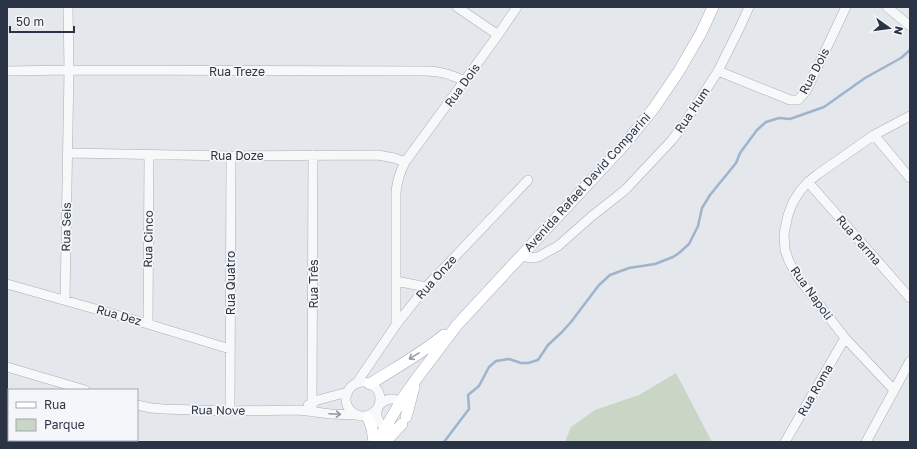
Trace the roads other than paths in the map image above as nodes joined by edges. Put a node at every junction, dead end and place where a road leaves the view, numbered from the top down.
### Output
1 (68, 7) edge
2 (457, 7) edge
3 (517, 7) edge
4 (713, 7) edge
5 (749, 7) edge
6 (846, 7) edge
7 (887, 7) edge
8 (910, 26) edge
9 (498, 35) junction
10 (69, 70) junction
11 (7, 71) edge
12 (718, 71) junction
13 (465, 80) junction
14 (910, 116) edge
15 (874, 135) junction
16 (68, 153) junction
17 (149, 155) junction
18 (313, 155) junction
19 (231, 156) junction
20 (405, 162) junction
21 (910, 178) edge
22 (528, 180) dead end
23 (808, 182) junction
24 (521, 256) junction
25 (396, 281) junction
26 (7, 284) edge
27 (426, 287) junction
28 (910, 298) edge
29 (65, 300) junction
30 (148, 324) junction
31 (396, 325) junction
32 (458, 325) junction
33 (845, 338) junction
34 (230, 349) junction
35 (910, 361) edge
36 (7, 367) edge
37 (417, 378) junction
38 (356, 384) junction
39 (374, 387) junction
40 (83, 389) edge
41 (894, 390) junction
42 (348, 392) junction
43 (389, 399) junction
44 (400, 402) junction
45 (138, 405) edge
46 (378, 406) junction
47 (312, 407) junction
48 (230, 411) junction
49 (363, 416) junction
50 (404, 420) junction
51 (383, 425) junction
52 (374, 442) edge
53 (377, 442) edge
54 (385, 442) edge
55 (785, 442) edge
56 (866, 442) edge

1 - 10 street, Rua Seis
2 - 9 street
3 - 9 street, Rua Dois
4 - 24 main road, Avenida Rafael David Comparini
5 - 12 street, Rua Hum
6 - 12 street, Rua Dois
7 - 8 street
9 - 13 street, Rua Dois
10 - 11 street, Rua Treze
10 - 13 street, Rua Treze
10 - 16 street, Rua Seis
12 - 24 street, Rua Hum
13 - 20 street, Rua Dois
14 - 15 street, Rua Napoli
15 - 21 street
15 - 23 street, Rua Napoli
16 - 17 street, Rua Doze
16 - 29 street, Rua Seis
17 - 19 street, Rua Doze
17 - 30 street, Rua Cinco
18 - 19 street, Rua Doze
18 - 20 street, Rua Doze
18 - 47 street, Rua Três
19 - 34 street, Rua Quatro
20 - 25 street, Rua Dois
22 - 27 street, Rua Onze
23 - 28 street, Rua Parma
23 - 33 street, Rua Napoli
24 - 32 main road, Avenida Rafael David Comparini
25 - 27 street
25 - 31 street, Rua Dois
26 - 29 street, Rua Dez
27 - 31 street, Rua Onze
29 - 30 street, Rua Dez
30 - 34 street, Rua Dez
31 - 38 street, Rua Onze
32 - 37 main road
32 -> 39 main road
33 - 41 street, Rua Napoli
33 - 55 street, Rua Roma
34 - 48 street, Rua Quatro
35 - 41 street
36 - 40 street
37 - 44 main road
37 - 50 main road
38 - 39 street
38 - 42 street
39 - 43 street
39 - 46 street
41 - 56 street
42 - 47 street, Rua Nove
42 - 49 street
43 - 44 street
43 - 46 street
44 - 50 street
44 - 51 main road
45 - 48 street, Rua Nove
46 - 49 street
46 - 51 street
47 - 48 street, Rua Nove
47 -> 49 street
49 - 51 street
49 - 52 main road
50 - 51 street
50 - 54 main road
51 - 53 main road

